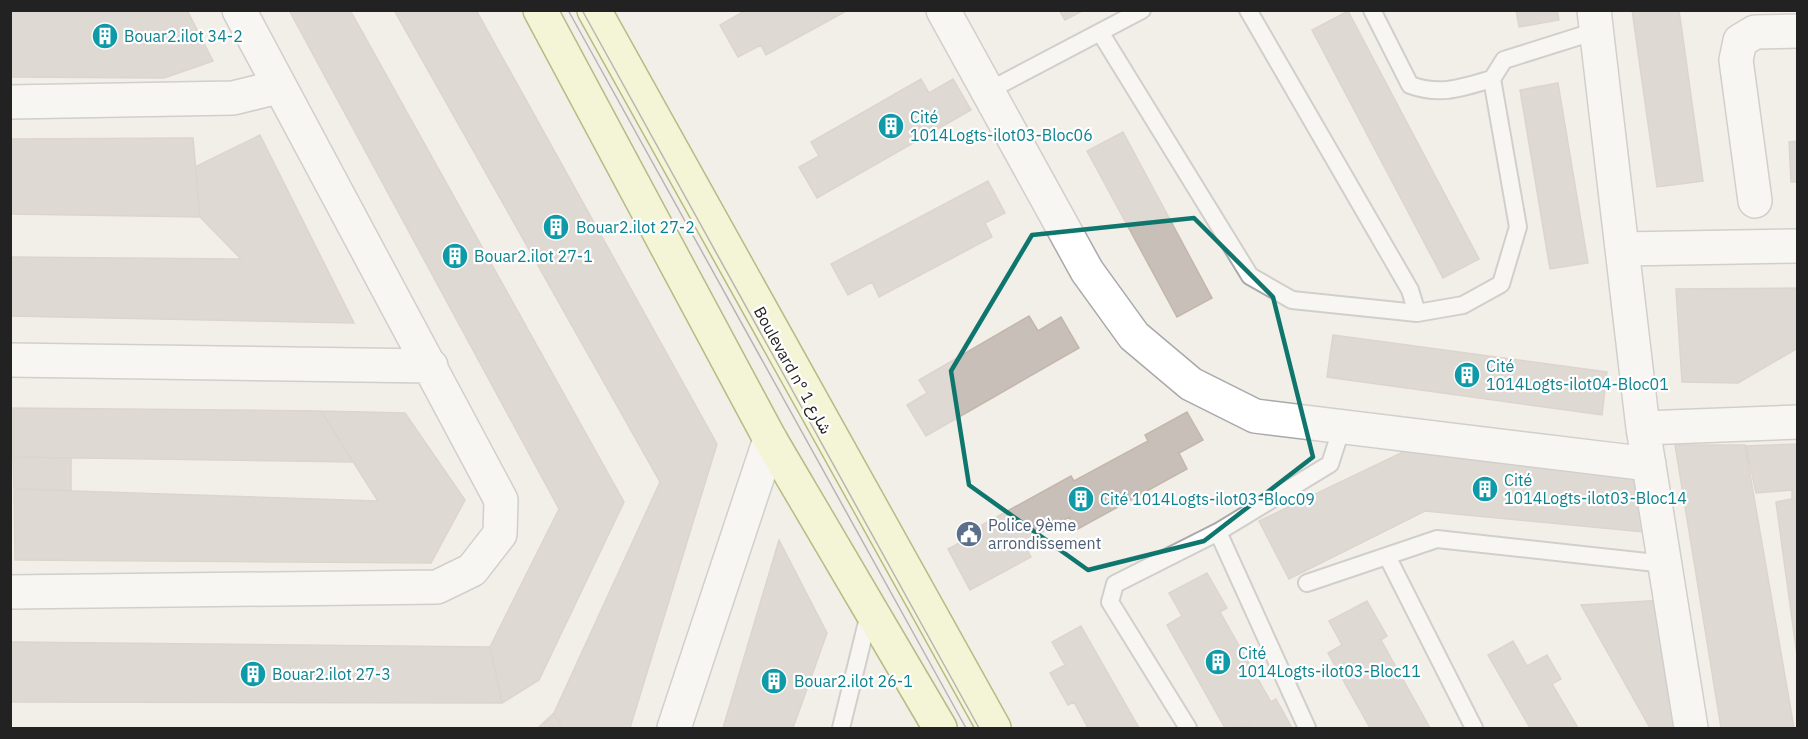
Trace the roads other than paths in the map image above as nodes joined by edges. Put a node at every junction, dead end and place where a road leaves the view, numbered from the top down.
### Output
1 (239, 10) edge
2 (540, 10) edge
3 (594, 10) edge
4 (943, 10) edge
5 (1142, 10) edge
6 (1248, 10) edge
7 (1372, 10) edge
8 (1595, 21) edge
9 (1797, 31) edge
10 (1100, 32) junction
11 (1492, 79) junction
12 (278, 87) junction
13 (986, 92) junction
14 (10, 102) edge
15 (1755, 201) dead end
16 (1797, 246) edge
17 (1623, 249) junction
18 (1417, 313) junction
19 (10, 360) edge
20 (431, 366) junction
21 (1797, 400) edge
22 (1763, 422) junction
23 (1797, 422) edge
24 (1342, 427) junction
25 (1643, 428) junction
26 (770, 439) junction
27 (1649, 464) junction
28 (1218, 532) junction
29 (1387, 556) junction
30 (1665, 564) junction
31 (1307, 583) dead end
32 (10, 592) edge
33 (870, 609) junction
34 (674, 729) edge
35 (841, 729) edge
36 (940, 729) edge
37 (994, 729) edge
38 (1188, 729) edge
39 (1307, 729) edge
40 (1474, 729) edge
41 (1691, 729) edge

1 - 12 street
2 - 26 main road
3 - 37 main road, Boulevard n° شارع 1
4 - 13 street
5 - 10 lane
6 - 18 lane
7 - 11 lane
8 - 11 lane
8 - 17 street
9 - 15 street
10 - 13 lane
10 - 18 lane
11 - 18 lane
12 - 14 street
12 - 20 street
13 - 24 street
16 - 17 street
17 - 25 street
19 - 20 street
20 - 32 street
21 - 22 street
22 - 23 street
22 - 25 street
24 - 27 street
24 - 28 lane
25 - 27 street
26 - 33 main road
26 - 34 street
27 - 30 street
28 - 38 lane
28 - 39 lane
29 - 30 lane
29 - 31 lane
29 - 40 lane
30 - 41 street
33 - 35 lane
33 - 36 main road

